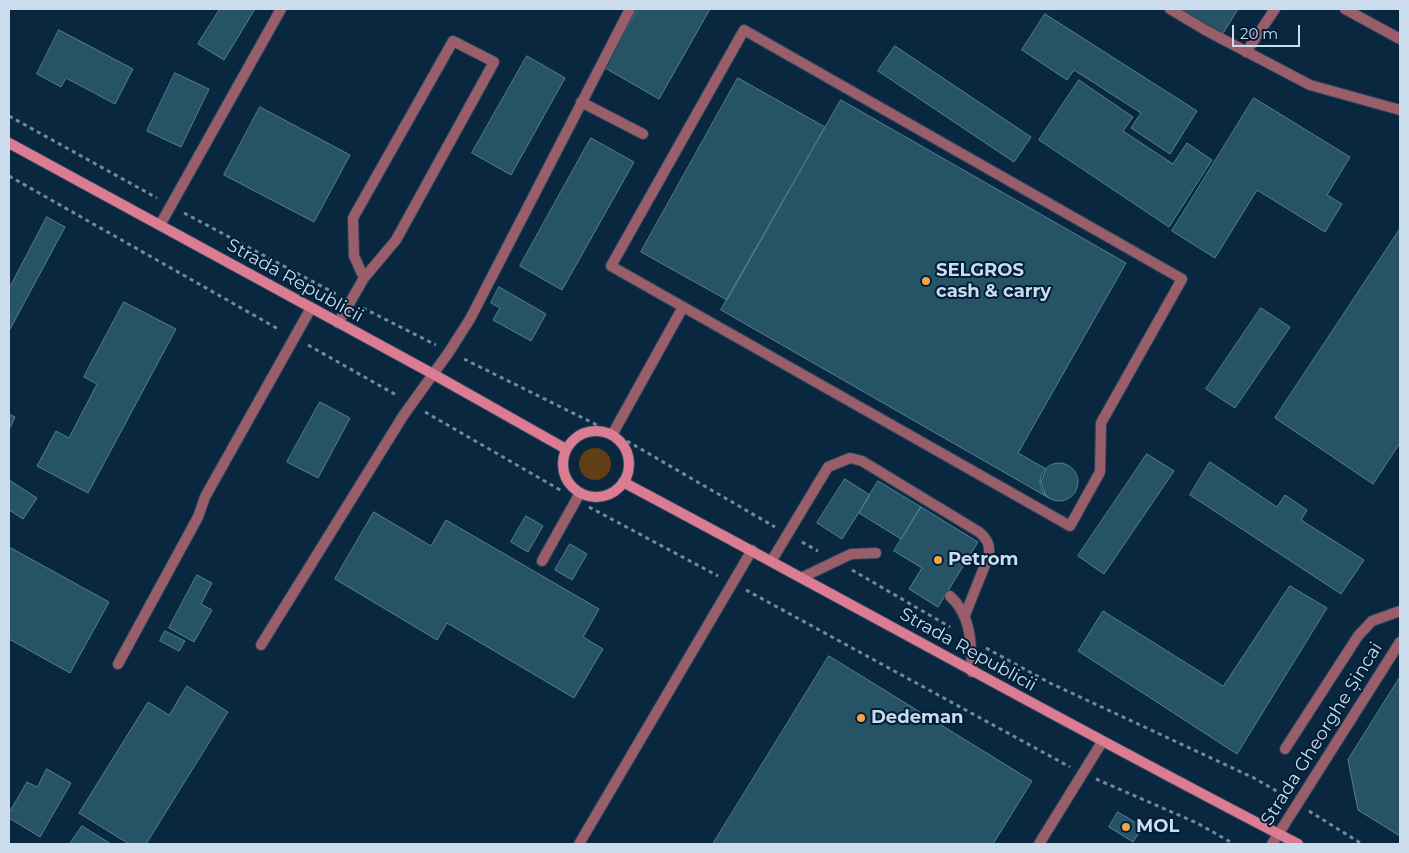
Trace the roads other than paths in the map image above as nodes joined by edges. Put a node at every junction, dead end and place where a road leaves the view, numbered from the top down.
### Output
1 (281, 9) edge
2 (630, 9) edge
3 (1170, 9) edge
4 (1275, 9) edge
5 (1345, 9) edge
6 (1400, 39) edge
7 (1246, 52) junction
8 (581, 102) junction
9 (1400, 110) edge
10 (643, 134) dead end
11 (9, 143) edge
12 (160, 226) junction
13 (364, 278) junction
14 (683, 307) junction
15 (311, 308) junction
16 (338, 323) junction
17 (433, 374) junction
18 (612, 434) junction
19 (566, 449) junction
20 (623, 482) junction
21 (578, 496) junction
22 (752, 550) junction
23 (876, 553) dead end
24 (772, 560) junction
25 (542, 561) dead end
26 (802, 577) junction
27 (950, 596) dead end
28 (1400, 610) edge
29 (964, 615) junction
30 (1400, 642) edge
31 (261, 645) dead end
32 (118, 664) dead end
33 (972, 672) junction
34 (1102, 742) junction
35 (1285, 749) dead end
36 (1278, 834) junction
37 (579, 844) edge
38 (1039, 844) edge
39 (1272, 844) edge
40 (1298, 844) edge

1 - 12 street
2 - 8 street
3 - 7 street
4 - 7 street
5 - 6 street
7 - 9 street
8 - 10 street
8 - 17 street
11 - 12 main road, Strada Republicii
12 - 15 main road, Strada Republicii
13 - 13 street
13 - 16 street
14 - 14 street
14 - 18 street
15 - 16 main road, Strada Republicii
15 - 32 street
16 - 17 main road, Strada Republicii
17 - 19 main road, Strada Republicii
17 - 31 street
18 - 19 main road
18 - 20 main road
19 - 21 main road
20 - 21 main road
20 - 22 main road, Strada Republicii
21 - 25 street
22 - 24 main road, Strada Republicii
22 - 37 street
23 - 26 street
24 - 26 main road, Strada Republicii
24 - 29 street
26 - 33 main road, Strada Republicii
27 - 29 street
28 - 35 street
29 - 33 street
30 - 36 street, Strada Gheorghe Șincai
33 - 34 main road, Strada Republicii
34 - 36 main road, Strada Republicii
34 - 38 street
36 - 39 street, Strada Gheorghe Șincai
36 - 40 main road, Strada Republicii

